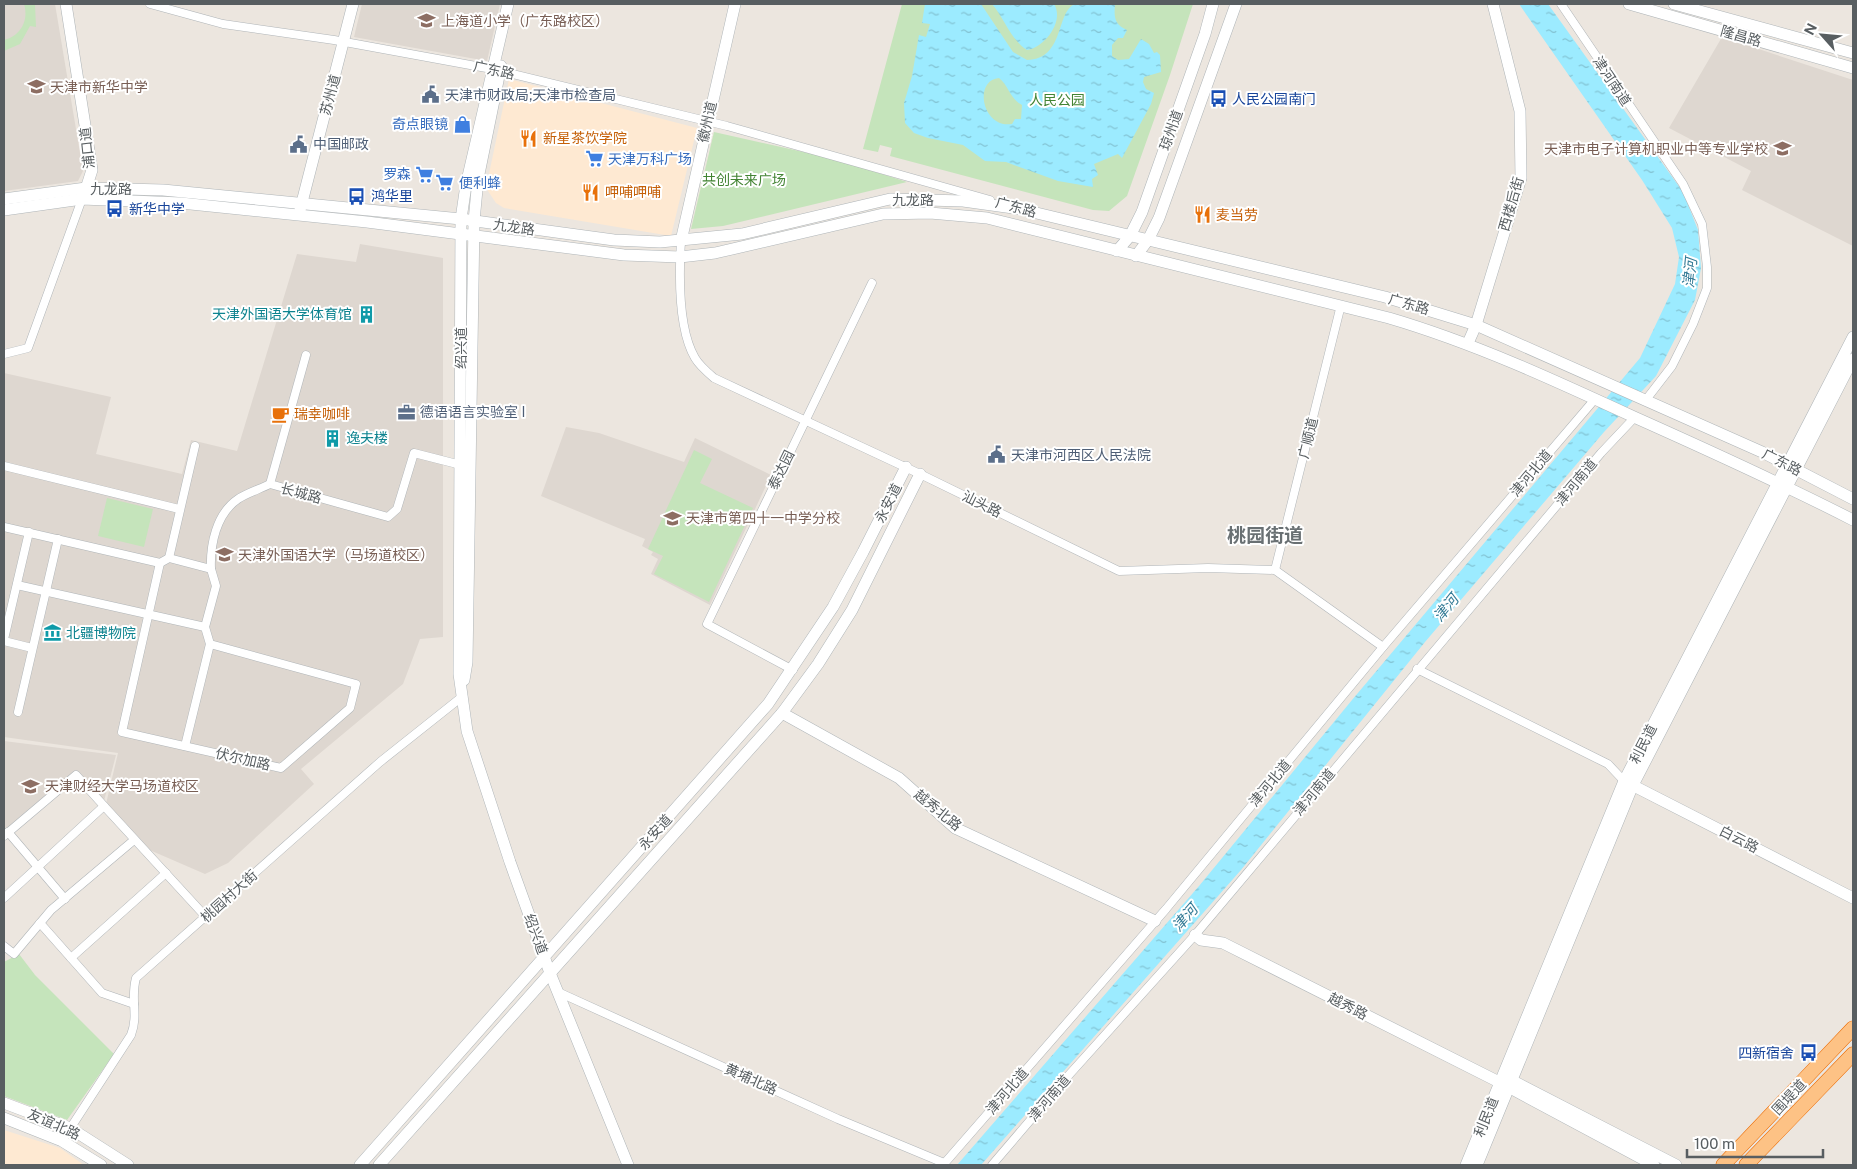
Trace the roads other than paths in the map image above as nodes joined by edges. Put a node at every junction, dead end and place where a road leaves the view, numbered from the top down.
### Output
1 (66, 4) edge
2 (150, 4) edge
3 (353, 4) edge
4 (508, 4) edge
5 (515, 4) edge
6 (735, 4) edge
7 (1213, 4) edge
8 (1236, 4) edge
9 (1493, 4) edge
10 (1561, 4) edge
11 (1629, 4) edge
12 (1674, 4) edge
13 (344, 42) junction
14 (1853, 54) edge
15 (1853, 68) edge
16 (496, 70) junction
17 (707, 121) junction
18 (84, 194) junction
19 (4, 200) edge
20 (301, 203) junction
21 (1020, 209) junction
22 (4, 210) edge
23 (298, 215) junction
24 (461, 219) junction
25 (474, 221) junction
26 (1007, 222) joint
27 (460, 233) junction
28 (473, 235) junction
29 (1130, 236) junction
30 (1148, 240) junction
31 (681, 242) junction
32 (1117, 251) junction
33 (1136, 256) junction
34 (680, 257) junction
35 (872, 283) dead end
36 (1341, 306) junction
37 (1476, 325) junction
38 (1853, 337) edge
39 (1468, 343) junction
40 (4, 354) edge
41 (306, 355) dead end
42 (1853, 359) edge
43 (1595, 399) junction
44 (1645, 400) junction
45 (1635, 417) junction
46 (805, 421) junction
47 (195, 446) dead end
48 (461, 465) junction
49 (4, 466) edge
50 (906, 467) junction
51 (1793, 468) junction
52 (920, 474) junction
53 (270, 484) junction
54 (1784, 484) junction
55 (1853, 499) edge
56 (179, 509) junction
57 (1853, 520) edge
58 (4, 527) edge
59 (29, 532) junction
60 (58, 539) junction
61 (169, 558) junction
62 (160, 563) junction
63 (211, 569) junction
64 (1275, 570) junction
65 (17, 585) junction
66 (46, 591) junction
67 (149, 615) junction
68 (205, 627) junction
69 (4, 640) edge
70 (210, 644) junction
71 (1383, 647) junction
72 (32, 648) junction
73 (1417, 669) junction
74 (793, 670) junction
75 (463, 696) junction
76 (18, 712) dead end
77 (782, 713) junction
78 (185, 746) junction
79 (1629, 783) junction
80 (104, 806) junction
81 (6, 834) edge
82 (134, 840) junction
83 (37, 867) junction
84 (166, 872) junction
85 (4, 898) edge
86 (1853, 898) edge
87 (65, 899) junction
88 (206, 917) junction
89 (1155, 921) junction
90 (40, 923) junction
91 (1192, 932) junction
92 (4, 946) edge
93 (544, 956) junction
94 (71, 958) junction
95 (550, 973) junction
96 (558, 992) junction
97 (134, 1004) junction
98 (1853, 1028) edge
99 (1853, 1054) edge
100 (1506, 1084) junction
101 (4, 1103) edge
102 (4, 1118) edge
103 (70, 1128) junction
104 (62, 1141) junction
105 (944, 1164) edge
106 (101, 1165) edge
107 (128, 1165) edge
108 (360, 1165) edge
109 (379, 1165) edge
110 (628, 1165) edge
111 (992, 1165) edge
112 (1466, 1165) edge
113 (1476, 1165) edge
114 (1654, 1165) edge
115 (1676, 1165) edge
116 (1723, 1165) edge
117 (1746, 1165) edge

1 - 18 main road, 浦口道
2 - 13 street, 广东路
3 - 13 main road, 苏州道
4 - 16 main road, 绍兴道
5 - 16 main road, 绍兴道
6 - 17 main road, 徽州道
7 - 29 main road, 琼州道
8 - 30 main road, 琼州道
9 - 37 main road, 西楼后街
10 - 44 street, 津河南道
11 - 15 main road, 隆昌路
12 - 14 main road, 隆昌路
13 - 16 street, 广东路
13 - 20 main road, 苏州道
16 - 17 street, 广东路
16 - 24 main road, 绍兴道
16 - 25 main road, 绍兴道
17 - 21 street, 广东路
17 - 31 main road, 徽州道
18 - 19 main road, 九龙路
18 - 20 main road, 九龙路
18 - 22 main road, 九龙路
18 - 23 main road, 九龙路
18 - 40 street, 浦口道
20 - 23 main road, 苏州道
20 - 24 main road, 九龙路
21 - 29 main road, 广东路
21 - 31 main road, 九龙路
23 - 27 main road, 九龙路
24 - 25 main road, 九龙路
24 - 27 main road, 绍兴道
25 - 28 main road, 绍兴道
25 - 31 main road, 九龙路
26 - 32 main road, 广东路
26 - 34 main road, 九龙路
27 - 28 main road, 九龙路
27 - 48 main road, 绍兴道
28 - 34 main road, 九龙路
28 - 75 main road, 绍兴道
29 - 30 main road, 广东路
29 - 32 main road, 琼州道
30 - 33 main road
30 - 37 main road, 广东路
31 - 34 street, 汕头路
32 - 33 main road, 广东路
33 - 36 main road, 广东路
34 - 46 street, 汕头路
35 - 46 street, 泰达园
36 - 39 main road, 广东路
36 - 64 street, 广顺道
37 - 39 main road, 西楼后街
37 - 44 main road, 广东路
38 - 51 main road, 利民道
39 - 43 main road, 广东路
41 - 53 street
42 - 51 main road, 利民道
43 - 45 main road, 广东路
43 - 71 street, 津河北道
44 - 51 main road, 广东路
45 - 54 main road, 广东路
45 - 73 street, 津河南道
46 - 50 street, 汕头路
46 - 74 street, 泰达园
47 - 56 street
48 - 53 street, 长城路
48 - 75 main road, 绍兴道
49 - 56 street
50 - 52 street, 汕头路
50 - 74 main road, 永安道
51 - 54 main road, 利民道
51 - 55 main road, 广东路
52 - 64 street, 汕头路
52 - 77 main road, 永安道
53 - 63 street, 长城路
54 - 57 main road, 广东路
54 - 79 main road, 利民道
56 - 61 street
58 - 59 street
59 - 60 street
59 - 65 street
60 - 62 street
60 - 66 street
61 - 62 street
61 - 63 street
62 - 67 street
63 - 68 street, 长城路
64 - 71 street
65 - 66 street
65 - 69 street
66 - 67 street
66 - 72 street
67 - 68 street
67 - 78 street, 伏尔加路
68 - 70 street
69 - 72 street
70 - 78 street
70 - 78 street, 伏尔加路
71 - 89 street, 津河北道
72 - 76 street
73 - 79 street
73 - 91 street, 津河南道
74 - 93 main road, 永安道
75 - 88 street, 桃园村大街
75 - 93 main road, 绍兴道
77 - 89 main road, 越秀北路
77 - 95 main road, 永安道
79 - 86 main road, 白云路
79 - 100 main road, 利民道
80 - 81 street
80 - 82 street
80 - 83 street
81 - 83 street
82 - 84 street
82 - 87 street
83 - 85 street
83 - 87 street
84 - 88 street
84 - 94 street
87 - 90 street
88 - 97 street, 桃园村大街
89 - 105 street, 津河北道
90 - 92 street
90 - 94 street
91 - 100 main road, 越秀路
91 - 111 street, 津河南道
93 - 95 main road, 绍兴道
93 - 108 main road, 永安道
94 - 97 street
95 - 96 main road, 绍兴道
95 - 109 main road, 永安道
96 - 105 street, 黄埔北路
96 - 110 main road, 绍兴道
97 - 103 street, 桃园村大街
98 - 116 highway, 围堤道
99 - 117 highway, 围堤道
100 - 112 main road, 利民道
100 - 113 main road, 利民道
100 - 114 main road, 越秀路
100 - 115 main road, 越秀路
101 - 103 main road, 友谊北路
102 - 104 main road, 友谊北路
103 - 104 street, 桃园村大街
103 - 107 main road, 友谊北路
104 - 106 main road, 友谊北路

